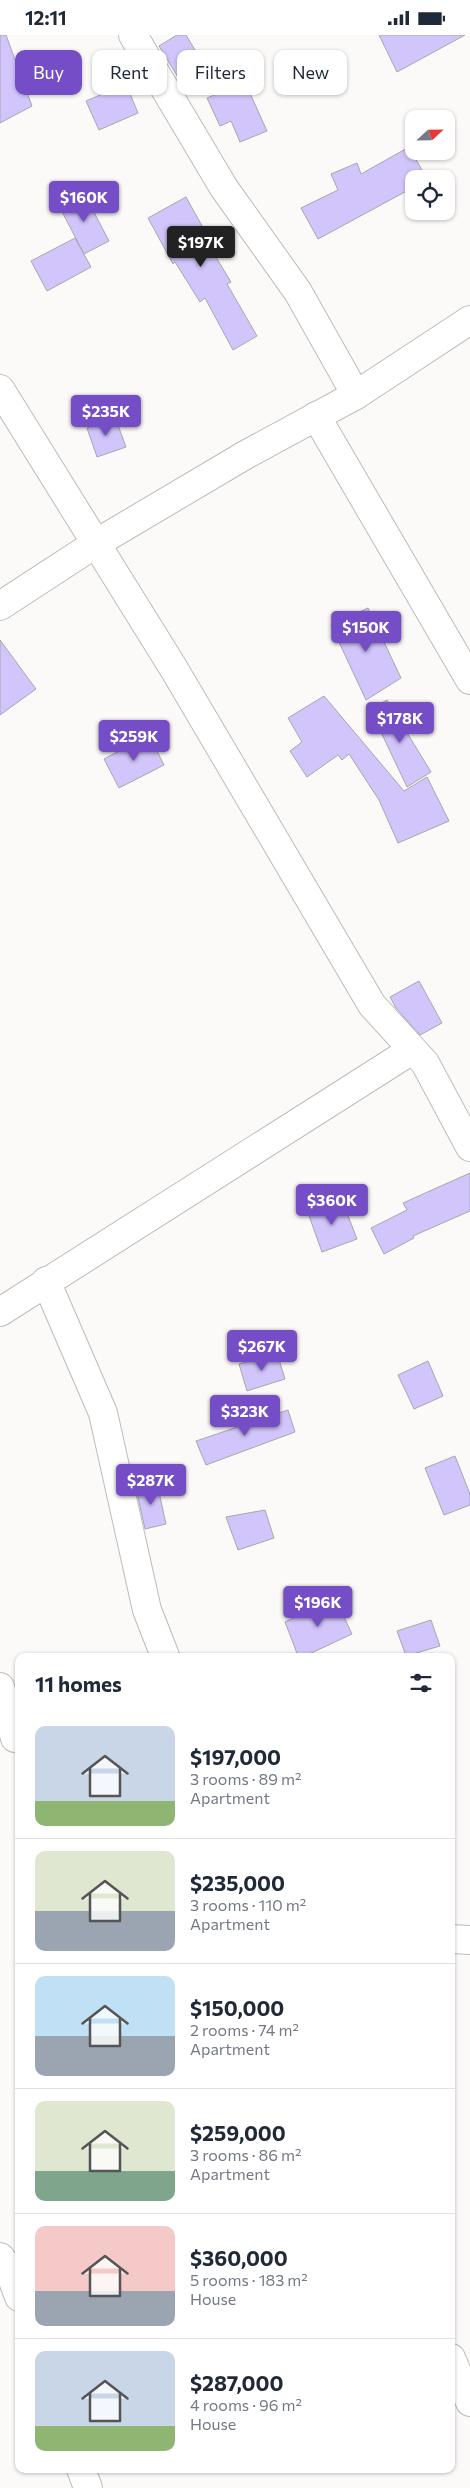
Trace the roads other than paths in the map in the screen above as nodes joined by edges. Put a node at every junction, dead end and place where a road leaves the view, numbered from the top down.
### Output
1 (132, 35) edge
2 (470, 319) edge
3 (0, 389) edge
4 (356, 395) junction
5 (316, 416) junction
6 (95, 544) junction
7 (0, 605) edge
8 (470, 680) edge
9 (412, 1050) junction
10 (470, 1147) edge
11 (46, 1281) junction
12 (0, 1312) edge
13 (164, 1653) edge
14 (0, 1687) edge
15 (15, 1738) dead end
16 (455, 1939) edge
17 (470, 1939) edge
18 (0, 2257) edge
19 (15, 2286) edge
20 (455, 2367) edge
21 (470, 2402) edge
22 (82, 2473) edge
23 (88, 2488) edge

1 - 4 street
2 - 4 street
3 - 6 street
4 - 5 street
5 - 6 street
5 - 8 street
6 - 7 street
6 - 9 street
9 - 10 street
9 - 11 street
11 - 12 street
11 - 13 street
14 - 15 street
16 - 17 street
18 - 19 street
20 - 21 street
22 - 23 street

